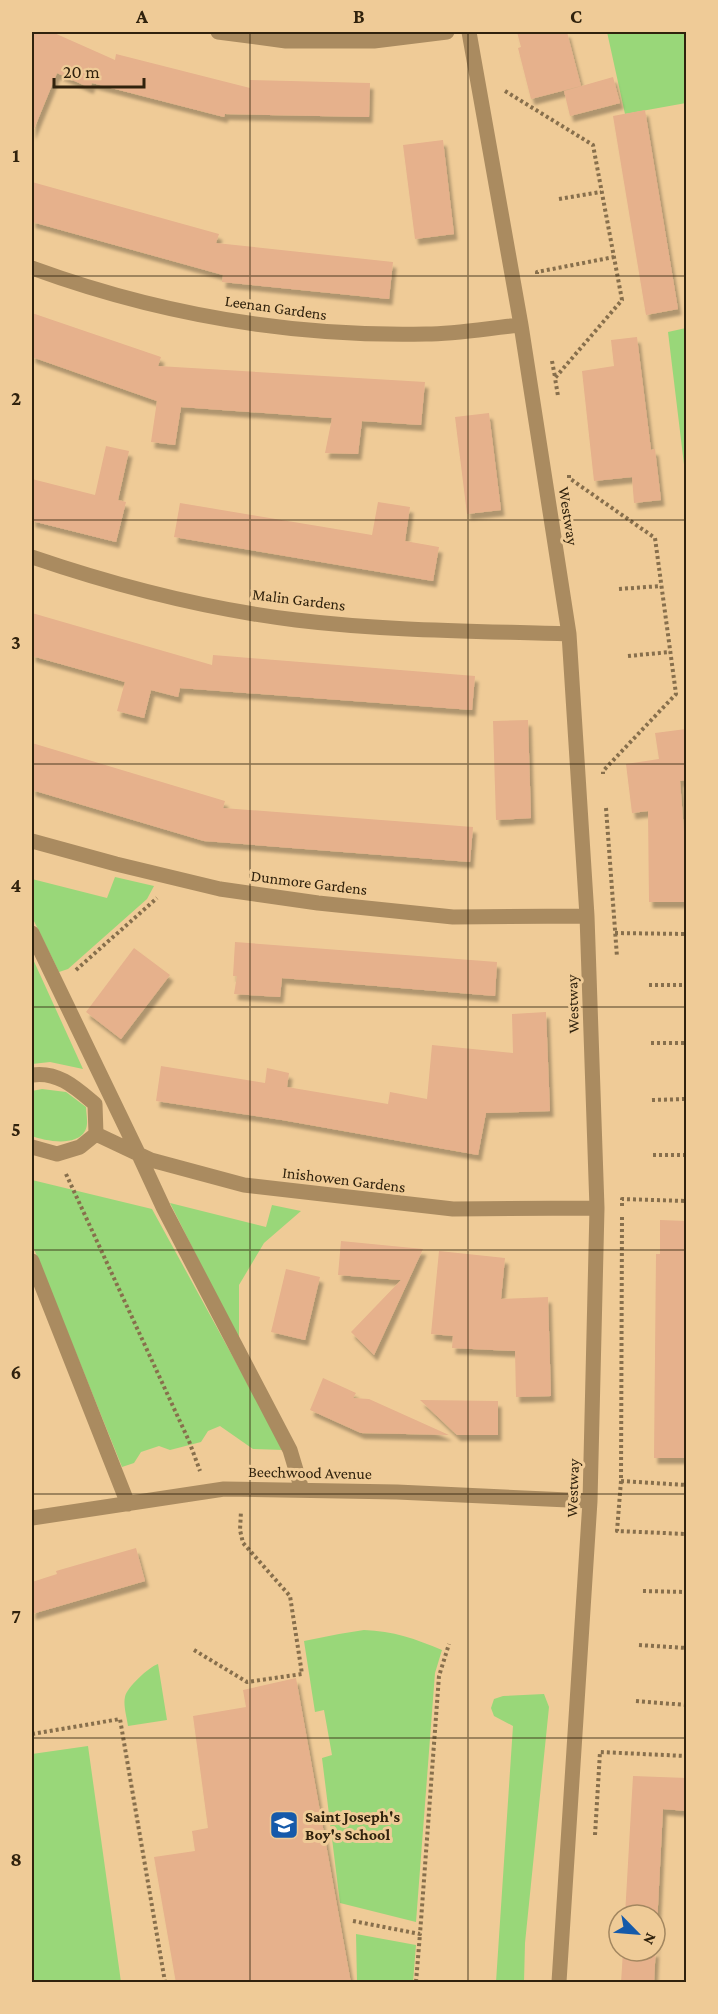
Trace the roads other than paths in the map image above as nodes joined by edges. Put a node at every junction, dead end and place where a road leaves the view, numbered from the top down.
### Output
1 (218, 32) edge
2 (447, 32) edge
3 (469, 32) edge
4 (32, 268) edge
5 (521, 325) junction
6 (32, 557) edge
7 (569, 634) junction
8 (32, 841) edge
9 (587, 916) junction
10 (32, 933) edge
11 (32, 1075) edge
12 (96, 1134) junction
13 (32, 1147) edge
14 (140, 1155) junction
15 (597, 1208) junction
16 (32, 1261) edge
17 (302, 1490) junction
18 (590, 1501) junction
19 (128, 1504) junction
20 (32, 1518) edge
21 (559, 1983) edge

1 - 2 street
3 - 5 street, Westway
4 - 5 street, Leenan Gardens
5 - 7 street, Westway
6 - 7 street, Malin Gardens
7 - 9 street, Westway
8 - 9 street, Dunmore Gardens
9 - 15 street, Westway
10 - 14 street
11 - 12 street
12 - 13 street
12 - 14 street, Inishowen Gardens
14 - 15 street, Inishowen Gardens
14 - 17 street
15 - 18 street, Westway
16 - 19 street
17 - 18 street, Beechwood Avenue
17 - 19 street, Beechwood Avenue
18 - 21 street, Westway
19 - 20 street, Beechwood Avenue

